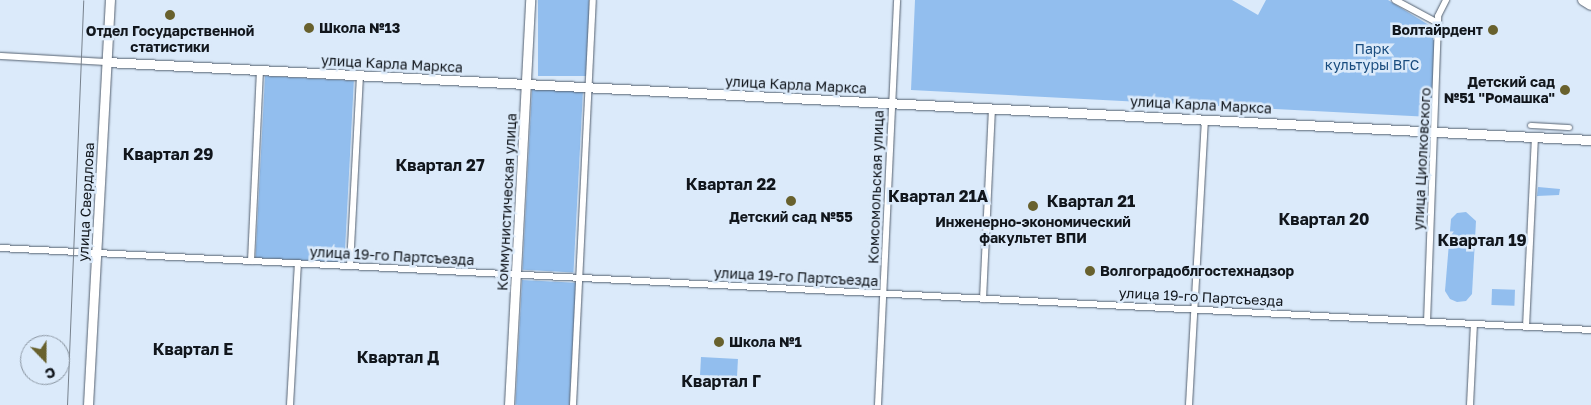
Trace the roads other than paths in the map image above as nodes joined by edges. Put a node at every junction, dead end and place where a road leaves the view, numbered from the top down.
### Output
1 (110, 0) edge
2 (530, 0) edge
3 (593, 0) edge
4 (897, 0) edge
5 (1395, 0) edge
6 (1446, 0) edge
7 (1583, 0) edge
8 (1591, 5) edge
9 (1438, 23) junction
10 (0, 56) edge
11 (107, 62) junction
12 (260, 71) junction
13 (360, 77) junction
14 (527, 84) junction
15 (590, 87) junction
16 (891, 103) junction
17 (992, 108) junction
18 (1206, 119) junction
19 (1530, 125) dead end
20 (1569, 127) dead end
21 (1436, 131) junction
22 (1536, 137) junction
23 (1591, 140) edge
24 (0, 248) edge
25 (97, 253) junction
26 (251, 261) junction
27 (298, 264) junction
28 (350, 266) junction
29 (517, 275) junction
30 (580, 278) junction
31 (884, 294) junction
32 (983, 299) junction
33 (1195, 310) junction
34 (1427, 322) junction
35 (1474, 324) junction
36 (1526, 327) junction
37 (1591, 330) edge
38 (88, 405) edge
39 (290, 405) edge
40 (509, 405) edge
41 (574, 405) edge
42 (878, 405) edge
43 (1189, 405) edge
44 (1470, 405) edge

1 - 11 street, улица Свердлова
2 - 14 street, Коммунистическая улица
3 - 15 street
4 - 16 street, Комсомольская улица
5 - 9 street
6 - 9 street, улица Циолковского
7 - 8 main road
9 - 21 street, улица Циолковского
10 - 11 street, улица Карла Маркса
11 - 12 street, улица Карла Маркса
11 - 25 street, улица Свердлова
12 - 13 street, улица Карла Маркса
12 - 26 street
13 - 14 street, улица Карла Маркса
13 - 28 street
14 - 15 street, улица Карла Маркса
14 - 29 street, Коммунистическая улица
15 - 16 street, улица Карла Маркса
15 - 30 street
16 - 17 street, улица Карла Маркса
16 - 31 street, Комсомольская улица
17 - 18 street, улица Карла Маркса
17 - 32 street
18 - 21 street, улица Карла Маркса
18 - 33 street
19 - 20 street
21 - 22 street, улица Карла Маркса
21 - 34 street, улица Циолковского
22 - 23 street, улица Карла Маркса
22 - 36 street
24 - 25 street, улица 19-го Партсъезда
25 - 26 street, улица 19-го Партсъезда
25 - 38 street, улица Свердлова
26 - 27 street, улица 19-го Партсъезда
27 - 28 street, улица 19-го Партсъезда
27 - 39 street
28 - 29 street, улица 19-го Партсъезда
29 - 30 street, улица 19-го Партсъезда
29 - 40 street, Коммунистическая улица
30 - 31 street, улица 19-го Партсъезда
30 - 41 street
31 - 32 street, улица 19-го Партсъезда
31 - 42 street, Комсомольская улица
32 - 33 street, улица 19-го Партсъезда
33 - 34 street, улица 19-го Партсъезда
33 - 43 street
34 - 35 street, улица 19-го Партсъезда
35 - 36 street, улица 19-го Партсъезда
35 - 44 street
36 - 37 street, улица 19-го Партсъезда

